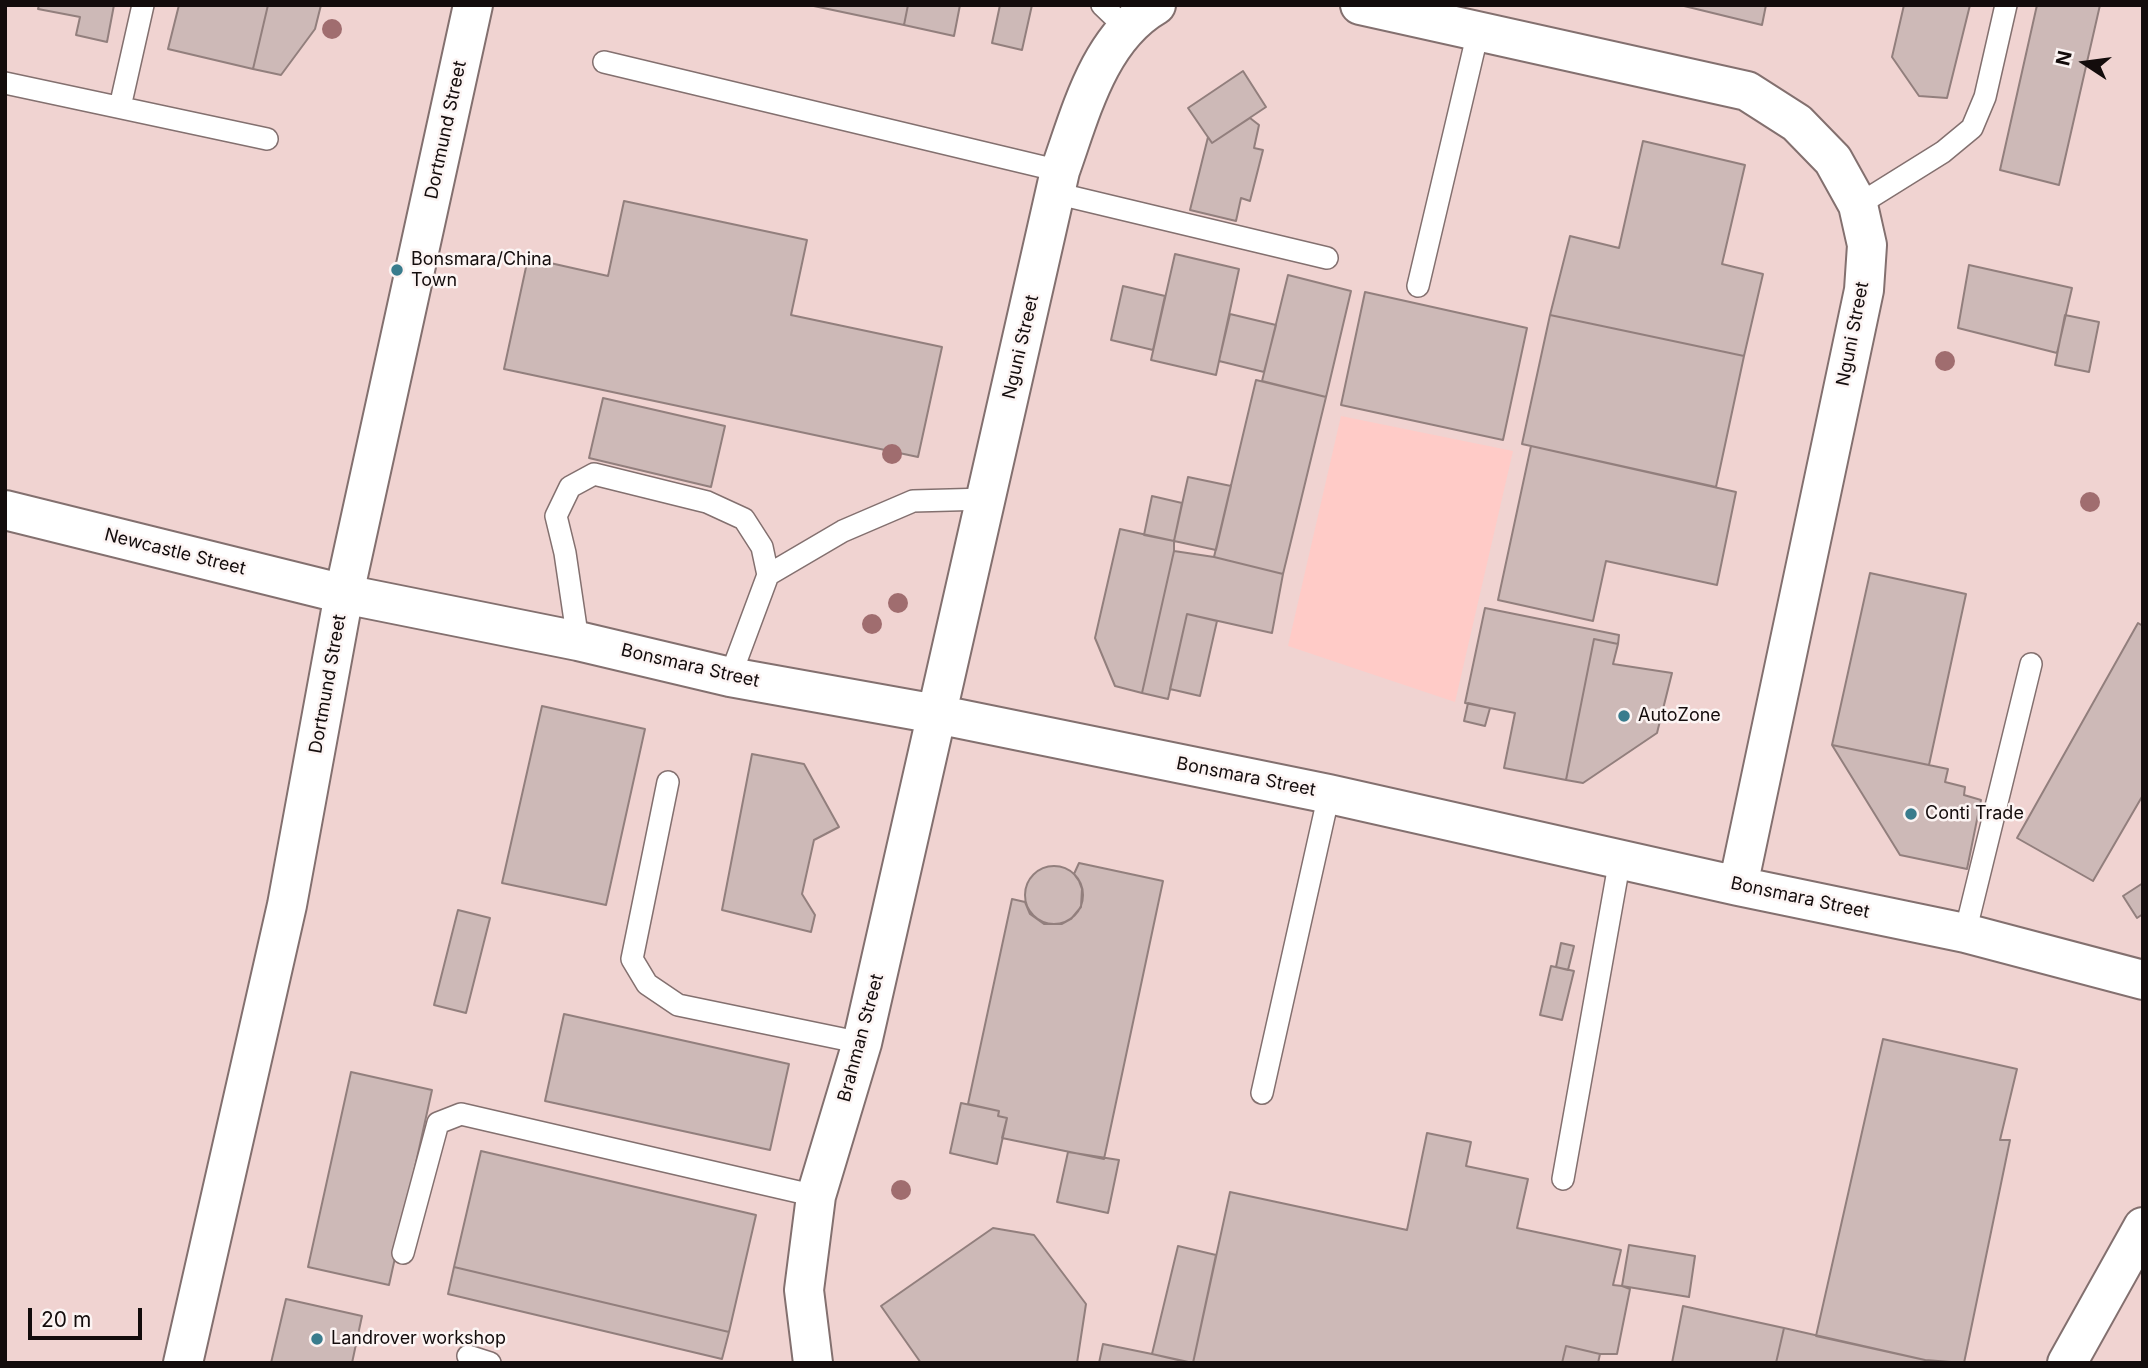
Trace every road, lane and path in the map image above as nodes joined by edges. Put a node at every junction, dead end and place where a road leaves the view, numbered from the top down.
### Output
1 (143, 5) edge
2 (473, 5) edge
3 (1360, 5) edge
4 (2006, 5) edge
5 (1133, 12) edge
6 (1478, 32) junction
7 (604, 62) dead end
8 (5, 83) edge
9 (120, 107) junction
10 (267, 139) dead end
11 (1058, 182) junction
12 (1858, 205) junction
13 (1327, 258) dead end
14 (1418, 286) dead end
15 (986, 499) junction
16 (5, 510) edge
17 (768, 575) junction
18 (344, 594) junction
19 (578, 641) junction
20 (2031, 664) dead end
21 (730, 677) junction
22 (936, 714) junction
23 (668, 782) dead end
24 (1329, 794) junction
25 (1620, 859) junction
26 (1738, 886) junction
27 (1965, 933) junction
28 (2143, 980) edge
29 (862, 1043) junction
30 (1262, 1093) dead end
31 (1563, 1179) dead end
32 (816, 1196) junction
33 (2143, 1227) edge
34 (403, 1253) dead end
35 (468, 1356) dead end
36 (183, 1363) edge
37 (490, 1363) edge
38 (813, 1363) edge
39 (2067, 1363) edge

1 - 9 lane
2 - 18 street, Dortmund Street
3 - 6 street, Nguni Street
4 - 12 lane
5 - 11 street, Nguni Street
6 - 12 street, Nguni Street
6 - 14 lane
7 - 11 lane
8 - 9 lane
9 - 10 lane
11 - 13 lane
11 - 15 street, Nguni Street
12 - 26 street, Nguni Street
15 - 17 lane
15 - 22 street, Nguni Street
16 - 18 street, Newcastle Street
17 - 19 lane
17 - 21 lane
18 - 19 street, Bonsmara Street
18 - 36 street, Dortmund Street
19 - 21 street, Bonsmara Street
20 - 27 lane
21 - 22 street, Bonsmara Street
22 - 24 street, Bonsmara Street
22 - 29 street, Brahman Street
23 - 29 lane
24 - 25 street, Bonsmara Street
24 - 30 lane
25 - 26 street, Bonsmara Street
25 - 31 lane
26 - 27 street, Bonsmara Street
27 - 28 street, Bonsmara Street
29 - 32 street, Brahman Street
32 - 34 lane
32 - 38 street, Brahman Street
33 - 39 street
35 - 37 lane

